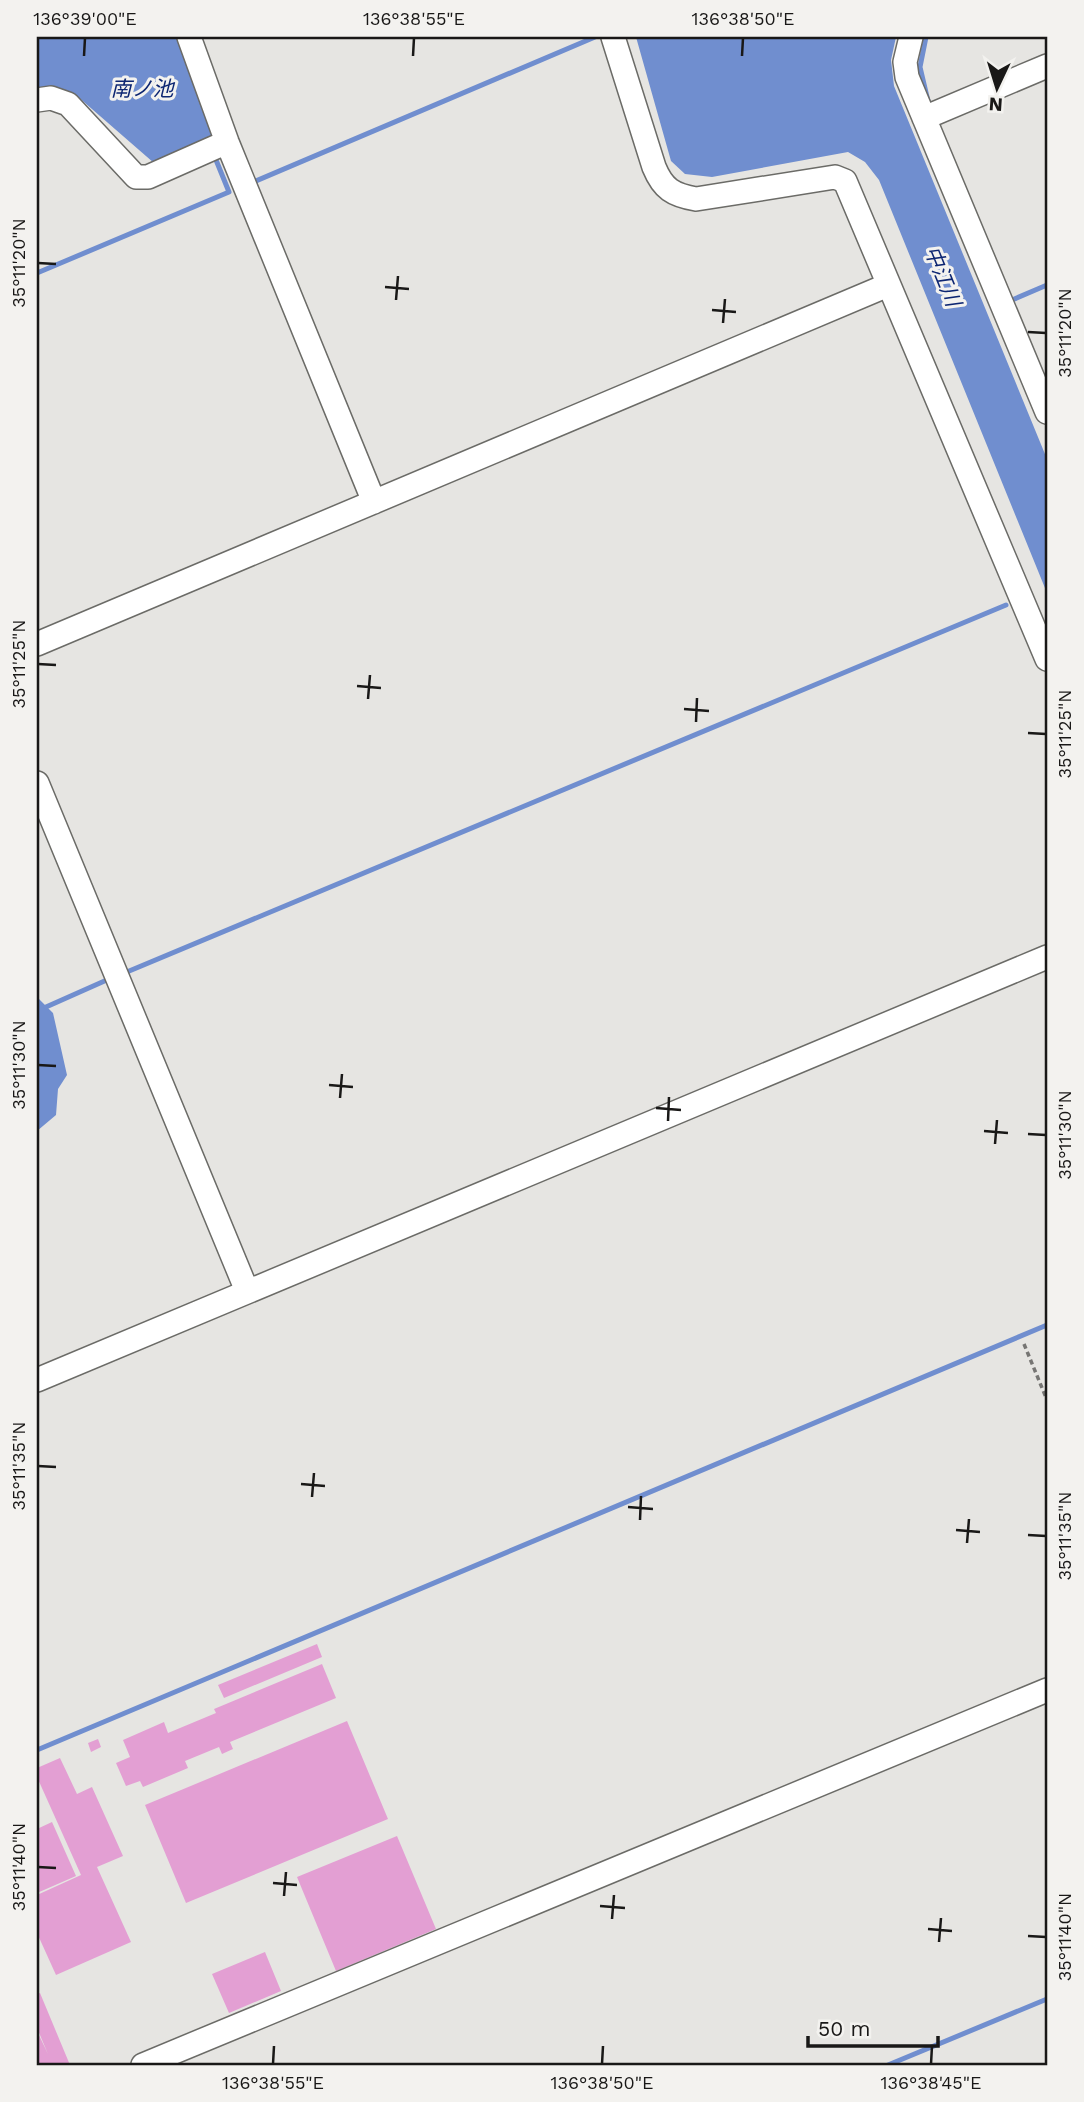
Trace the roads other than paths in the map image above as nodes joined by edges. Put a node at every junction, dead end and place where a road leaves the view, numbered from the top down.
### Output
1 (189, 37) edge
2 (613, 37) edge
3 (911, 37) edge
4 (1047, 66) edge
5 (37, 100) edge
6 (924, 118) junction
7 (218, 146) junction
8 (887, 285) junction
9 (1047, 412) edge
10 (374, 502) junction
11 (37, 644) edge
12 (1047, 659) edge
13 (37, 783) edge
14 (1047, 957) edge
15 (247, 1291) junction
16 (37, 1380) edge
17 (1047, 1690) edge
18 (143, 2065) edge

1 - 7 street
2 - 8 street
3 - 6 street
4 - 6 street
5 - 7 street
6 - 9 street
7 - 10 street
8 - 10 street
8 - 12 street
10 - 11 street
13 - 15 street
14 - 15 street
15 - 16 street
17 - 18 street

